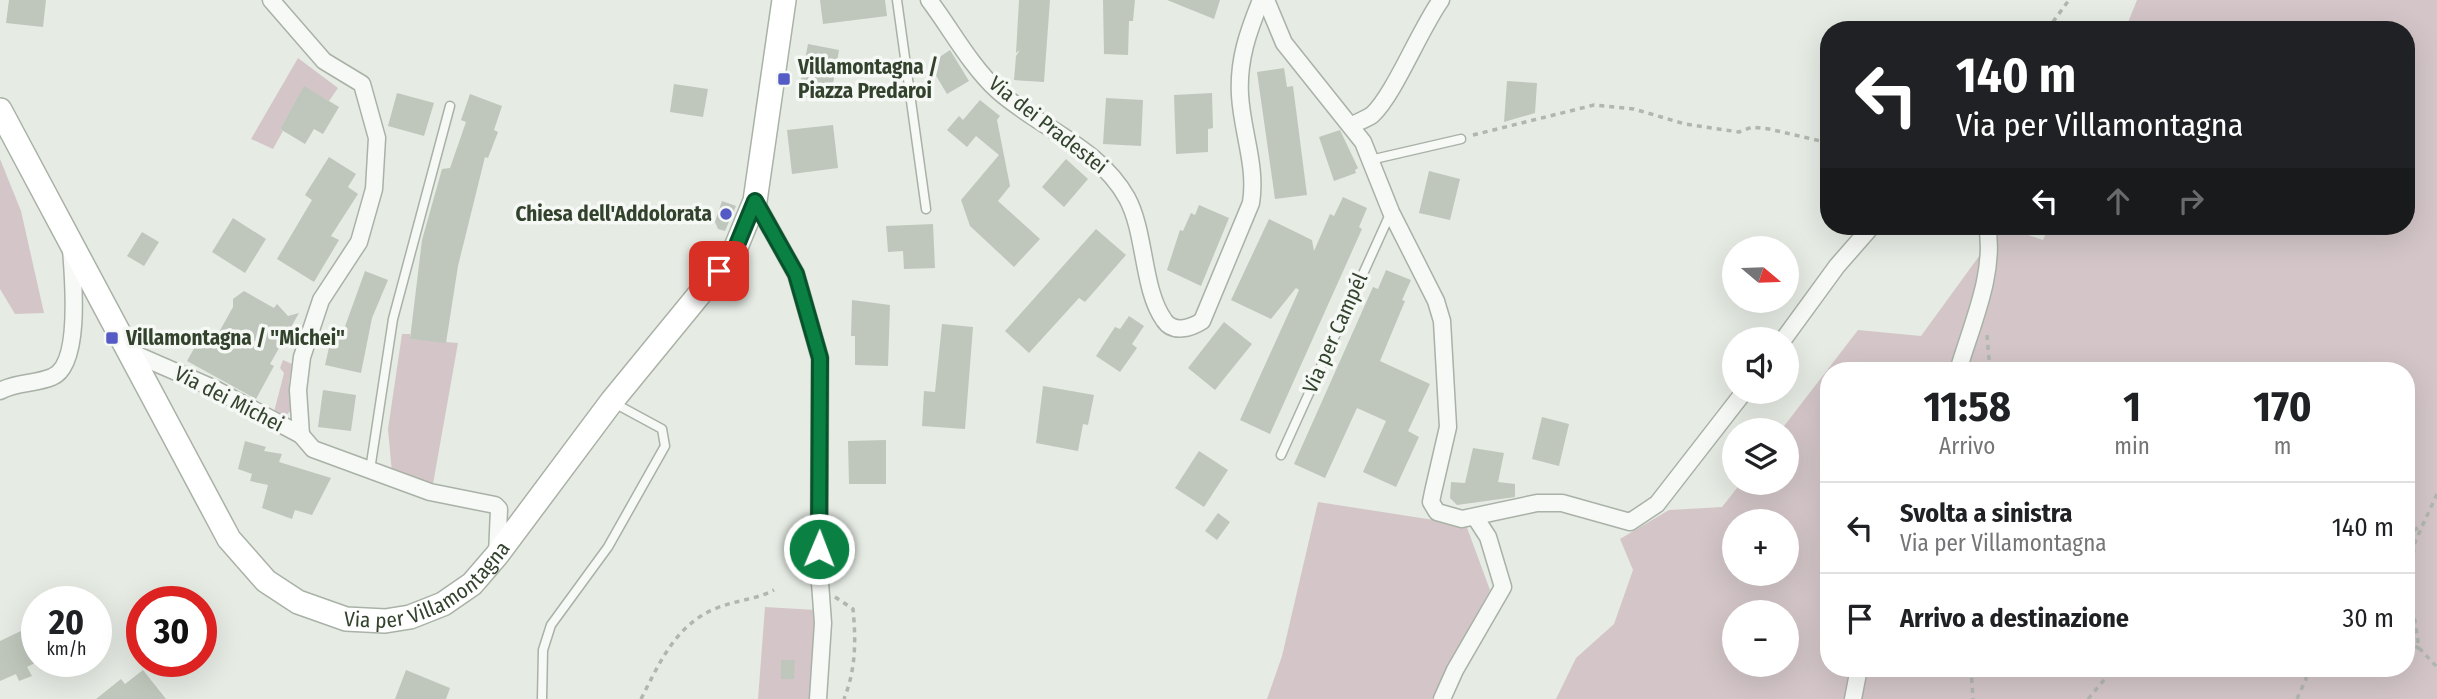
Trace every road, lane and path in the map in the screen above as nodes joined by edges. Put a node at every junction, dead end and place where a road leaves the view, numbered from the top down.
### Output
1 (271, 0) edge
2 (784, 0) edge
3 (897, 0) edge
4 (929, 0) edge
5 (1263, 0) edge
6 (1441, 0) edge
7 (2069, 0) edge
8 (2053, 21) edge
9 (450, 106) dead end
10 (0, 110) edge
11 (1352, 125) junction
12 (1461, 139) joint
13 (1820, 141) edge
14 (1370, 160) junction
15 (755, 201) junction
16 (926, 209) dead end
17 (1391, 212) junction
18 (1864, 235) edge
19 (1988, 235) edge
20 (71, 247) junction
21 (1792, 327) edge
22 (127, 351) junction
23 (1961, 362) edge
24 (0, 391) edge
25 (612, 401) junction
26 (1735, 404) edge
27 (301, 435) junction
28 (1281, 456) dead end
29 (370, 470) junction
30 (2437, 494) edge
31 (1475, 517) junction
32 (2423, 523) junction
33 (2415, 530) edge
34 (2415, 542) edge
35 (497, 555) junction
36 (774, 590) dead end
37 (820, 593) junction
38 (2415, 622) edge
39 (2415, 646) edge
40 (2419, 648) junction
41 (2437, 667) edge
42 (1857, 677) edge
43 (1972, 677) edge
44 (2106, 677) edge
45 (2306, 677) edge
46 (541, 699) edge
47 (641, 699) edge
48 (818, 699) edge
49 (844, 699) edge
50 (1442, 699) edge
51 (1853, 699) edge
52 (1973, 699) edge
53 (2088, 699) edge
54 (2297, 699) edge

1 - 27 street, Via dei Michei
2 - 15 street, Via per Villamontagna
3 - 16 lane
4 - 5 street, Via dei Pradestei
5 - 11 street
6 - 11 street
7 - 8 path
9 - 29 lane
10 - 20 street, Via per Villamontagna
11 - 14 street
12 - 13 path
12 - 14 lane
14 - 17 street
15 - 25 street, Via per Villamontagna
15 - 37 street
17 - 28 lane, Via per Campél
17 - 31 street
18 - 21 street
19 - 23 street
20 - 22 street, Via per Villamontagna
20 - 24 street
22 - 27 street, Via dei Michei
22 - 35 street, Via per Villamontagna
25 - 35 street, Via per Villamontagna
25 - 46 lane
26 - 31 street
27 - 29 street
29 - 35 street
30 - 32 path
31 - 50 street
32 - 33 path
32 - 34 path
36 - 47 path
37 - 48 street
37 - 49 path
38 - 40 path
39 - 40 path
40 - 41 path
42 - 51 street
43 - 52 path
44 - 53 path
45 - 54 path

